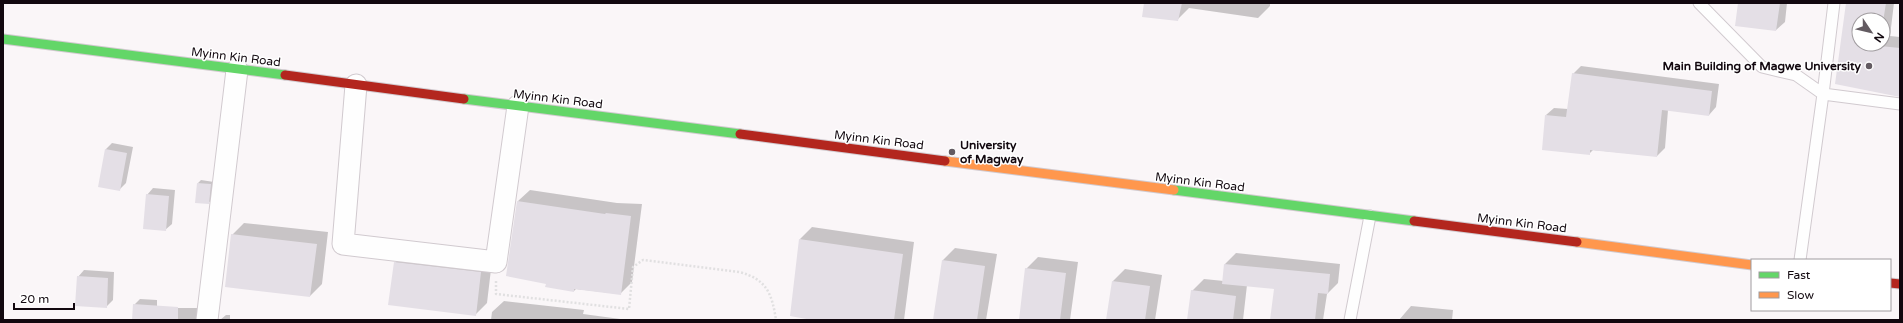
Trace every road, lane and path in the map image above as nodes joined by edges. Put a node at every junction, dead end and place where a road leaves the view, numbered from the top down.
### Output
1 (1699, 3) edge
2 (1834, 3) edge
3 (3, 39) edge
4 (238, 70) junction
5 (356, 85) junction
6 (1823, 94) junction
7 (1900, 104) edge
8 (518, 106) junction
9 (1370, 216) junction
10 (1800, 259) edge
11 (496, 262) junction
12 (1751, 265) edge
13 (208, 320) edge
14 (776, 320) edge
15 (1350, 320) edge

1 - 6 lane
2 - 6 lane
3 - 4 street, Myinn Kin Road
4 - 5 street, Myinn Kin Road
4 - 13 street
5 - 8 street, Myinn Kin Road
5 - 11 street
6 - 7 lane
6 - 10 lane
8 - 9 street, Myinn Kin Road
8 - 11 street
9 - 12 street, Myinn Kin Road
9 - 15 lane
11 - 14 path

